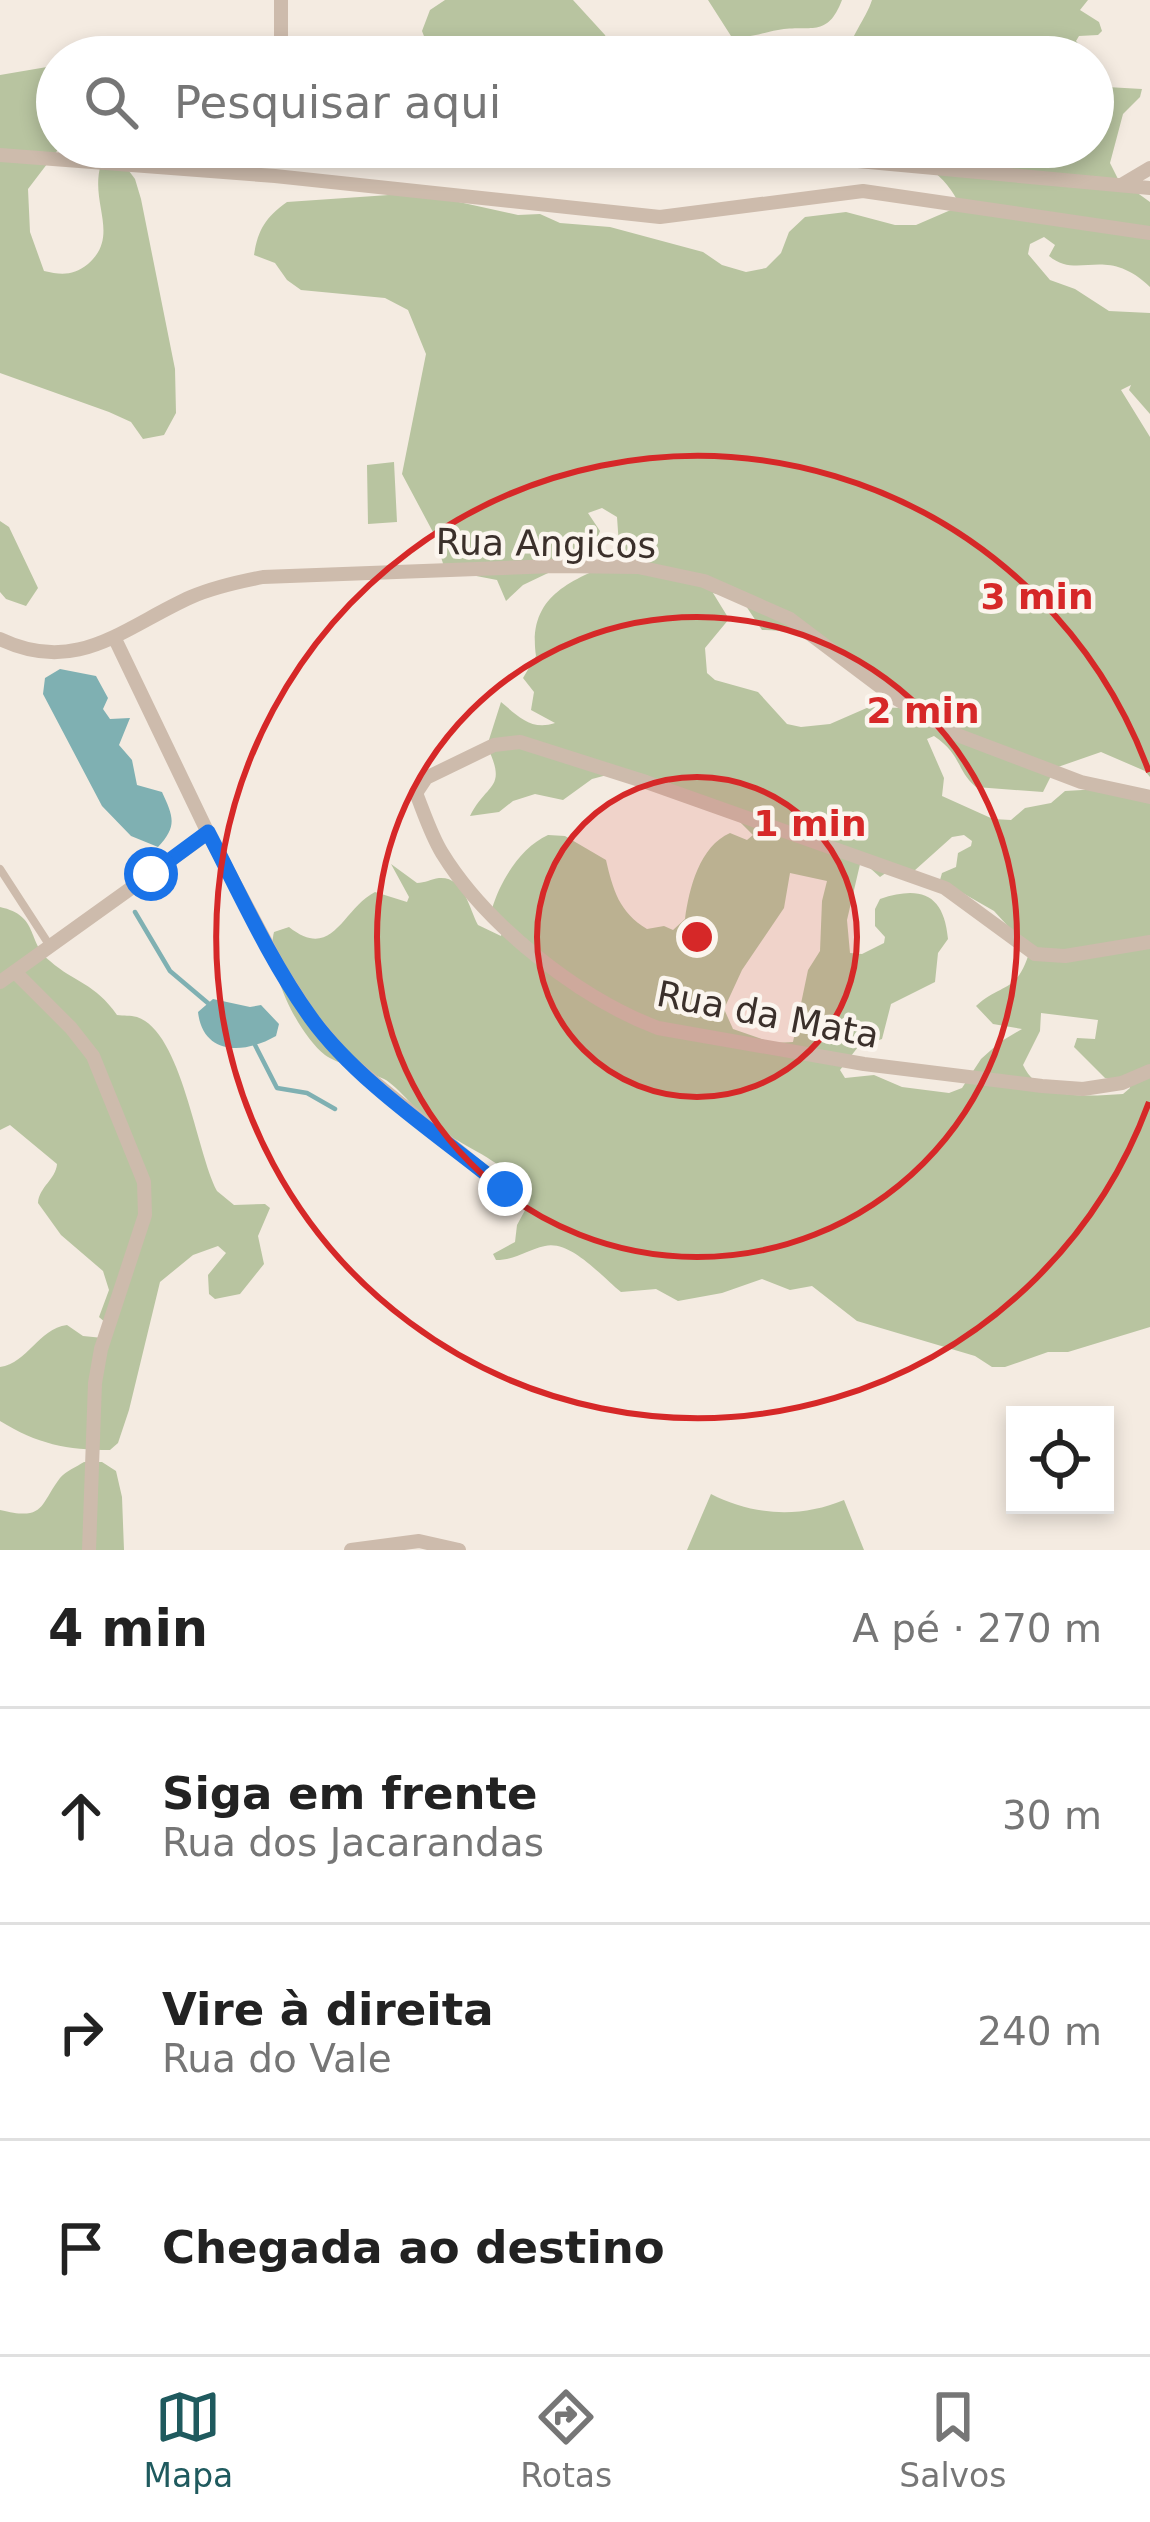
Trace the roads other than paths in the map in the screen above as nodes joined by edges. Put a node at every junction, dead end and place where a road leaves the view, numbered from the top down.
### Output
1 (281, 0) edge
2 (281, 36) edge
3 (0, 155) edge
4 (36, 158) edge
5 (170, 168) edge
6 (942, 168) edge
7 (1150, 168) edge
8 (1123, 184) junction
9 (1150, 188) edge
10 (1150, 233) edge
11 (0, 639) edge
12 (115, 639) junction
13 (1150, 797) edge
14 (208, 832) junction
15 (0, 869) edge
16 (1150, 942) edge
17 (50, 947) junction
18 (15, 972) junction
19 (0, 982) edge
20 (1150, 1072) edge
21 (505, 1189) dead end
22 (393, 1546) edge
23 (89, 1550) edge
24 (351, 1550) edge
25 (459, 1550) edge

1 - 2 street
3 - 4 street
5 - 10 street
6 - 8 street
7 - 8 street
8 - 9 street
11 - 12 street, Rua Angicos
12 - 13 street, Rua Angicos
12 - 14 street
14 - 17 street
14 - 21 street
15 - 17 lane
16 - 20 street, Rua da Mata
17 - 18 street
18 - 19 street
18 - 23 street
22 - 24 street
22 - 25 street

